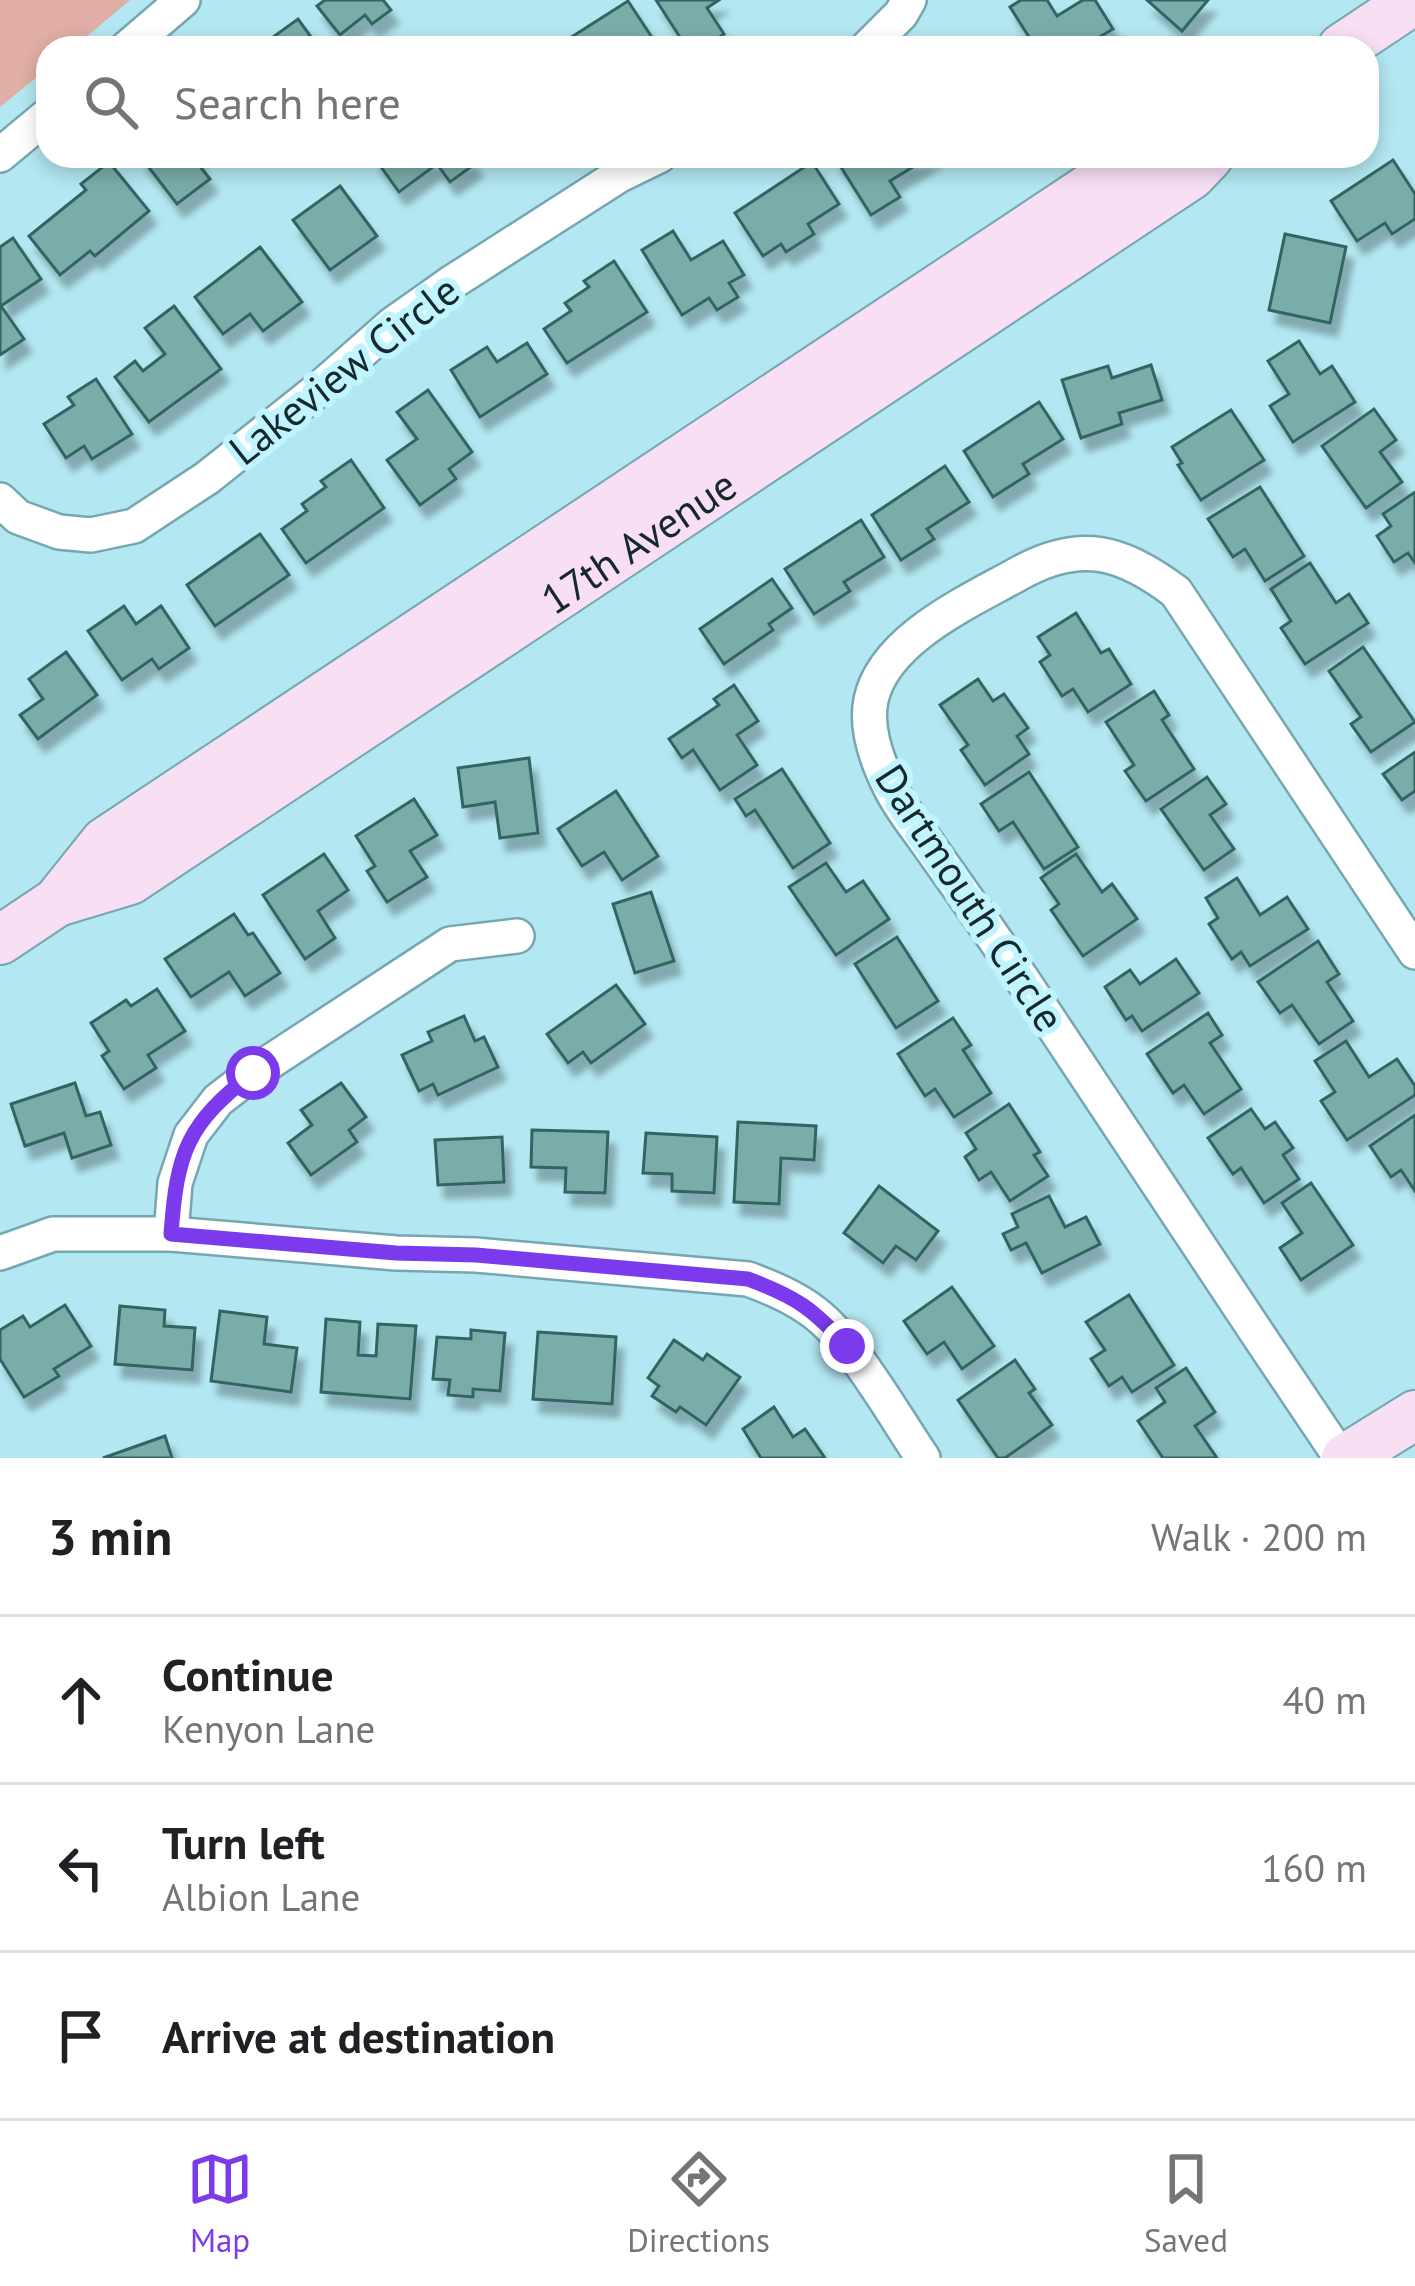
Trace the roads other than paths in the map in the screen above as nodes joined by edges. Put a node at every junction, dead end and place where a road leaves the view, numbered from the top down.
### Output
1 (183, 0) edge
2 (909, 0) edge
3 (1414, 0) edge
4 (141, 36) edge
5 (879, 36) edge
6 (1360, 36) edge
7 (36, 125) edge
8 (0, 155) edge
9 (634, 168) edge
10 (1120, 168) edge
11 (1198, 168) edge
12 (9, 508) edge
13 (0, 546) edge
14 (56, 902) junction
15 (517, 936) dead end
16 (0, 940) edge
17 (1415, 952) edge
18 (171, 1234) junction
19 (0, 1253) edge
20 (1415, 1414) edge
21 (923, 1458) edge
22 (1344, 1458) edge

1 - 4 street
2 - 5 street
3 - 6 main road
7 - 8 street
9 - 12 street, Lakeview Circle
10 - 14 main road, 17th Avenue
11 - 14 main road, 17th Avenue
12 - 13 street, Lakeview Circle
14 - 16 main road, 17th Avenue
15 - 18 street
17 - 22 street, Dartmouth Circle
18 - 19 street
18 - 21 street
20 - 22 main road

